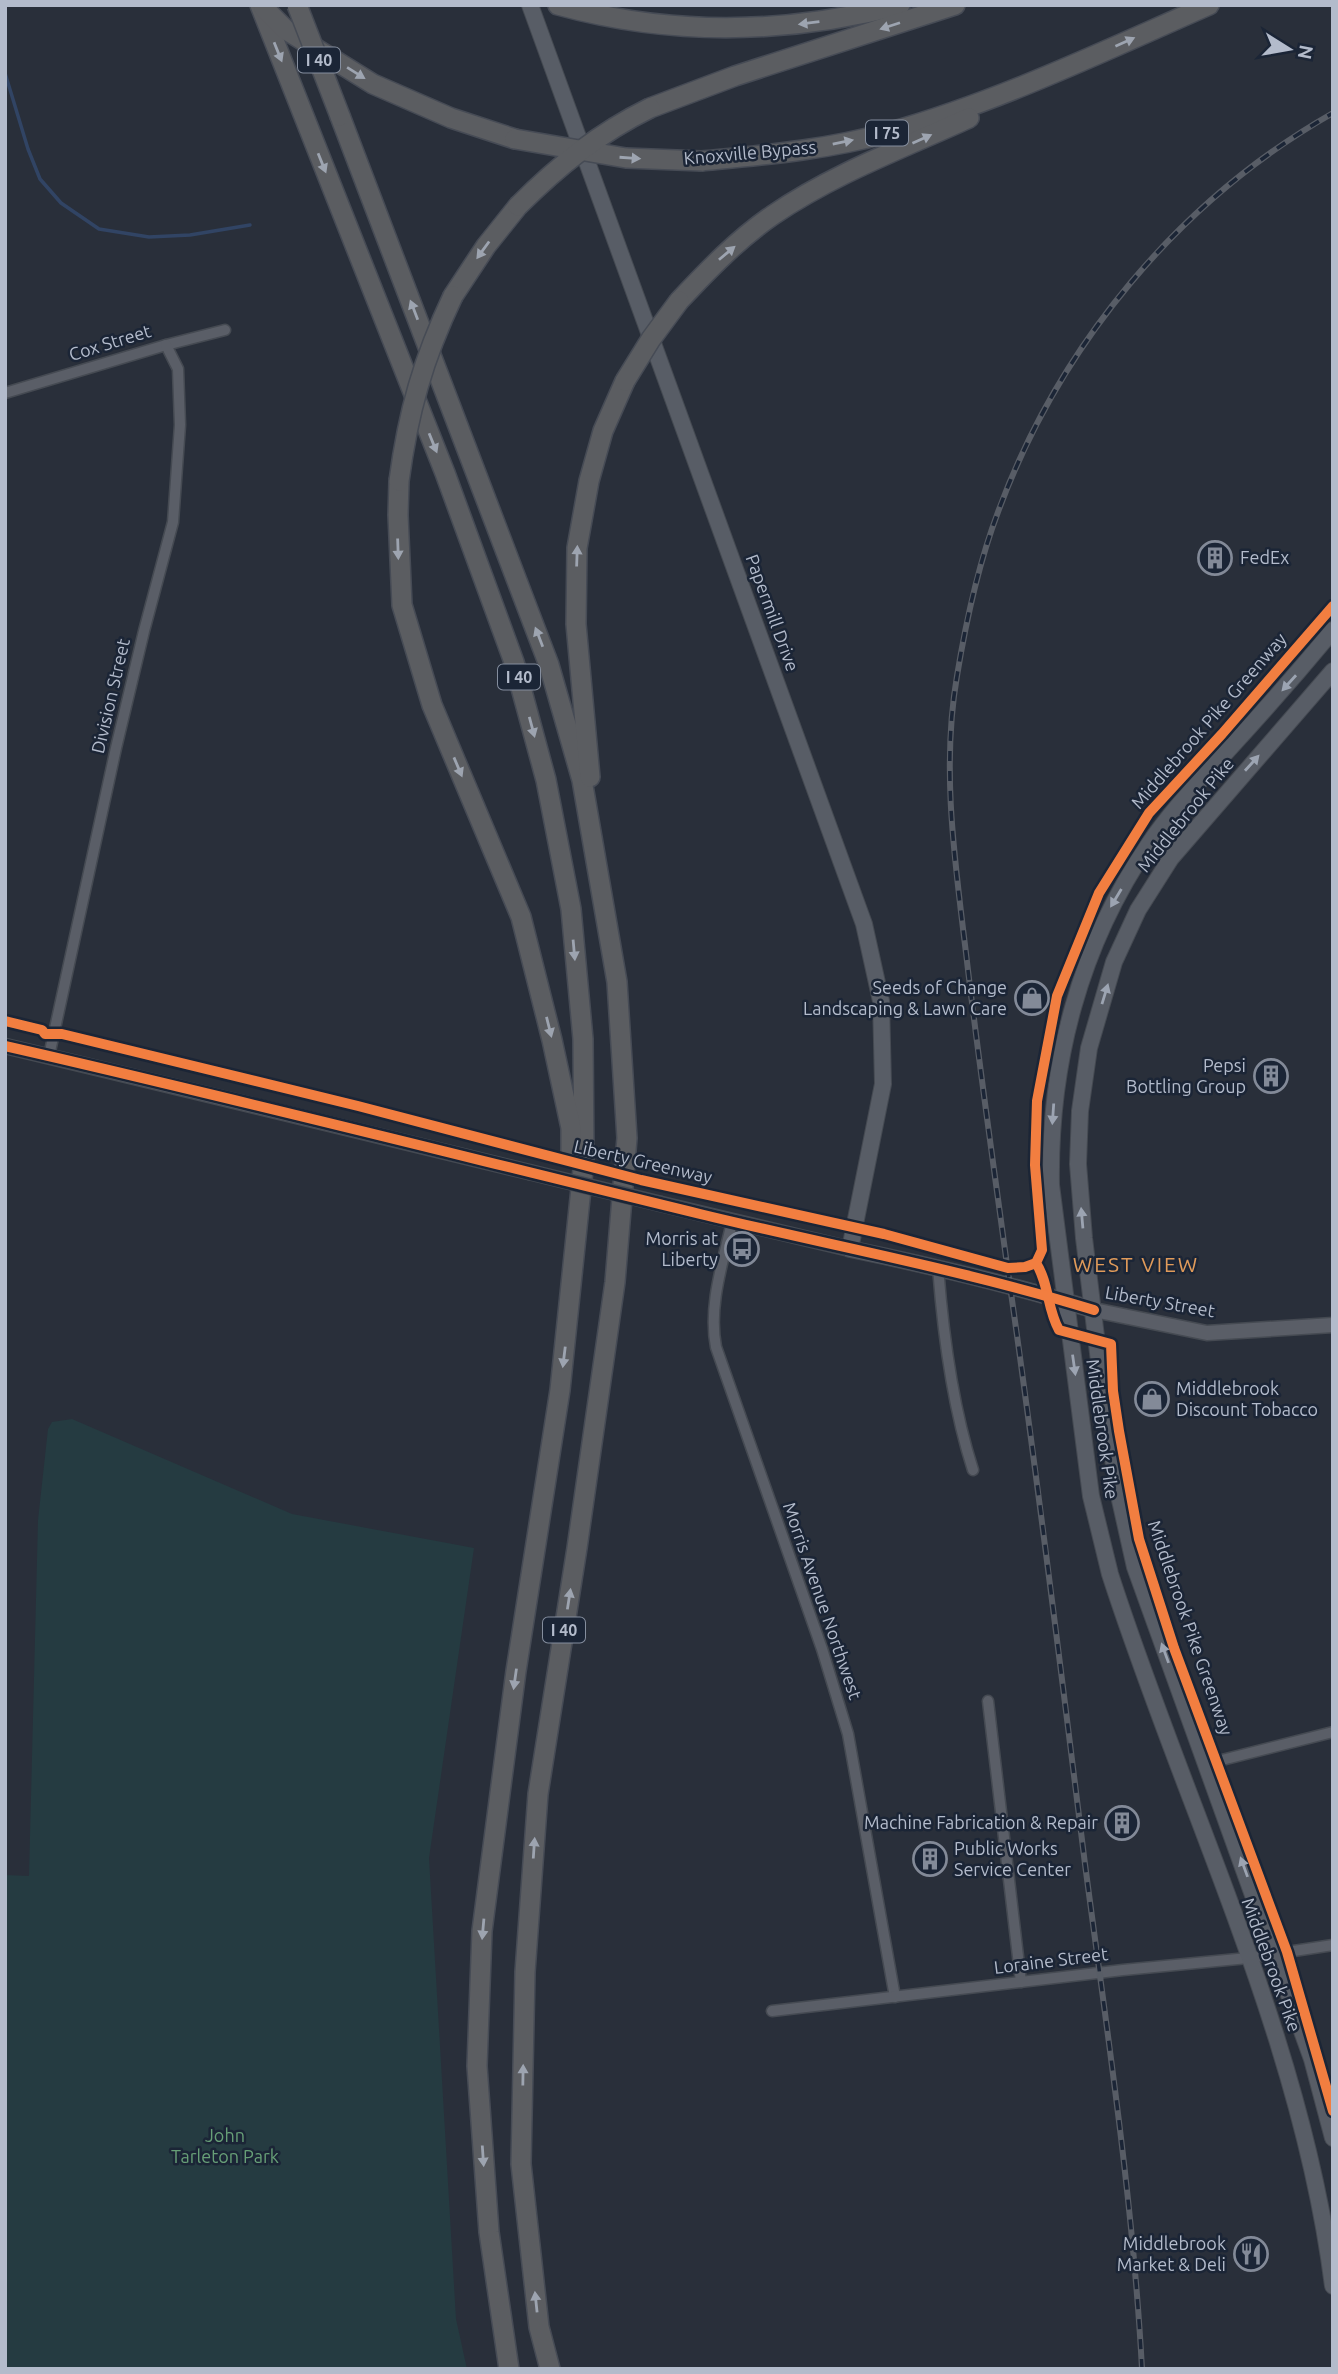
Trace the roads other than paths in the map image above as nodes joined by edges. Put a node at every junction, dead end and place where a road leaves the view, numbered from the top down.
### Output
1 (260, 5) edge
2 (297, 5) edge
3 (530, 5) edge
4 (558, 5) edge
5 (900, 5) edge
6 (955, 5) edge
7 (1209, 5) edge
8 (1063, 69) junction
9 (225, 330) dead end
10 (166, 345) junction
11 (5, 393) edge
12 (1333, 630) edge
13 (1333, 671) edge
14 (602, 893) junction
15 (5, 1046) edge
16 (49, 1056) junction
17 (732, 1222) junction
18 (850, 1249) junction
19 (938, 1267) junction
20 (572, 1289) junction
21 (1065, 1302) junction
22 (1094, 1310) junction
23 (1333, 1325) edge
24 (973, 1470) dead end
25 (988, 1701) dead end
26 (1333, 1732) edge
27 (1206, 1764) junction
28 (1333, 1945) edge
29 (1275, 1954) junction
30 (1248, 1958) junction
31 (1021, 1982) junction
32 (895, 1997) junction
33 (772, 2011) dead end
34 (1333, 2138) edge
35 (489, 2232) junction
36 (1332, 2275) edge
37 (499, 2369) edge
38 (509, 2369) edge
39 (550, 2369) edge

1 -> 8 highway, Knoxville Bypass / I 75, bridge
1 -> 20 highway, I 40
14 -> 2 highway, I 40, bridge
3 - 18 main road, Papermill Drive
5 -> 4 highway
6 -> 20 highway, bridge
8 -> 7 highway, Knoxville Bypass / I 75
14 -> 8 highway, bridge
9 - 10 street, Cox Street
10 - 11 street, Cox Street
10 - 16 street, Division Street
12 -> 21 main road, Middlebrook Pike
22 -> 13 main road, Middlebrook Pike
39 -> 14 highway, I 40
15 - 16 street, Liberty Street
16 - 17 street, Liberty Street, bridge
17 - 18 street, Liberty Street
17 - 32 street, Morris Avenue Northwest
18 - 19 main road, Liberty Street
19 - 21 main road, Liberty Street
19 - 24 street
20 -> 35 highway, I 40
21 - 22 main road, Liberty Street
21 -> 30 main road, Middlebrook Pike
22 - 23 street, Liberty Street
27 -> 22 main road, Middlebrook Pike
25 - 31 street
26 - 27 street
29 -> 27 main road, Middlebrook Pike
28 - 29 street, Loraine Street
29 - 30 street, Loraine Street
29 - 34 main road, Middlebrook Pike
30 - 31 street, Loraine Street
30 - 36 main road, Middlebrook Pike
31 - 32 street, Loraine Street
32 - 33 street, Loraine Street
35 - 37 highway
35 - 38 highway, I 40

